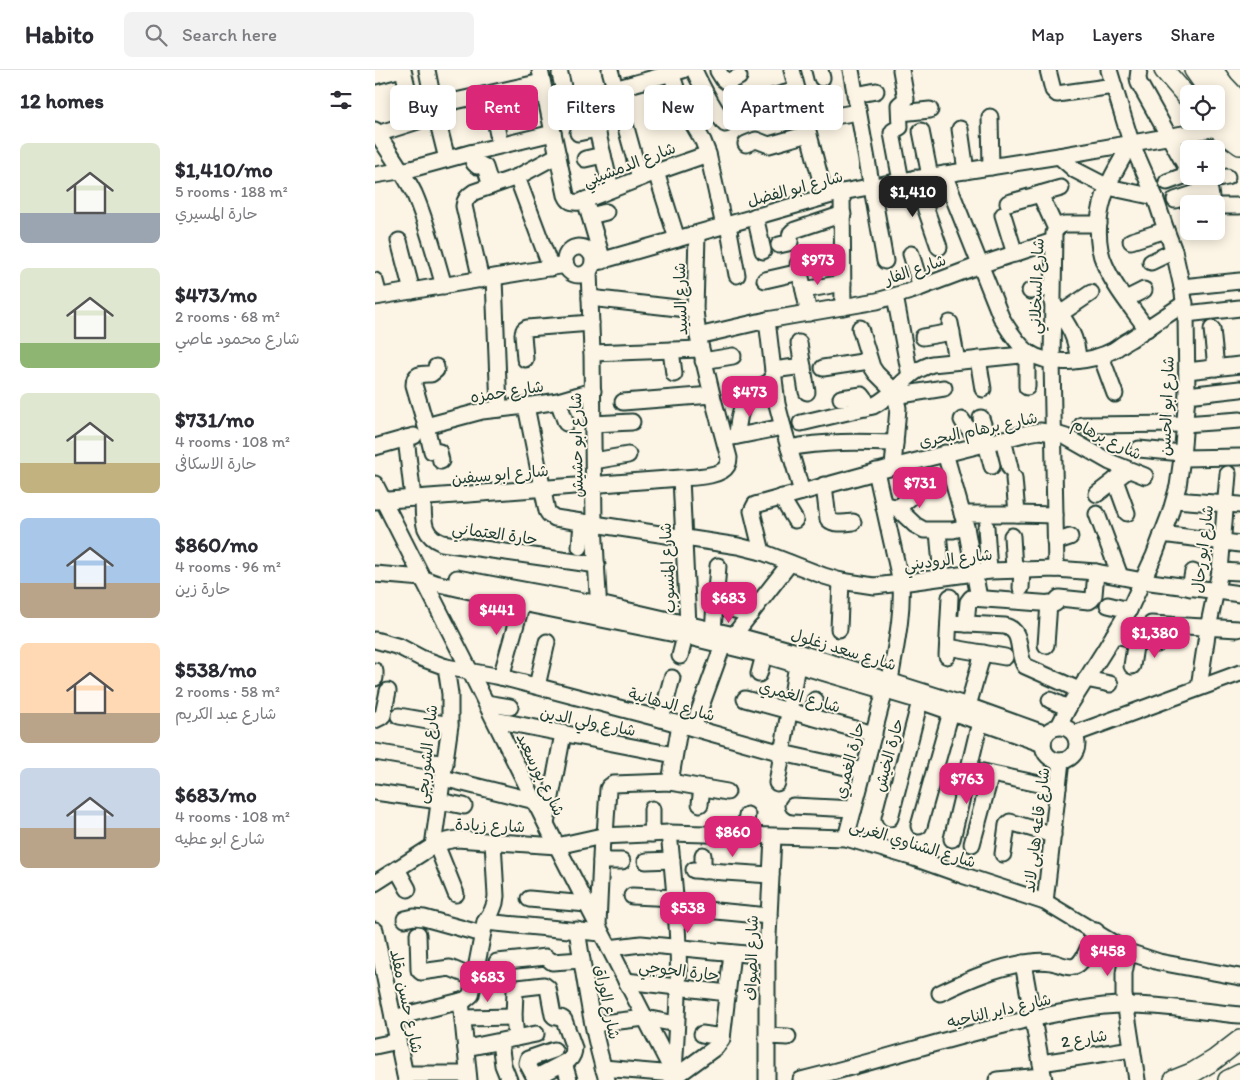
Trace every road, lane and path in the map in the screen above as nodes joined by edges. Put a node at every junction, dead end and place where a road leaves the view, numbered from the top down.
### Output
1 (398, 70) edge
2 (403, 70) edge
3 (427, 70) edge
4 (610, 70) edge
5 (695, 70) edge
6 (719, 70) edge
7 (792, 70) edge
8 (851, 70) edge
9 (901, 70) edge
10 (1048, 70) edge
11 (1109, 70) edge
12 (1139, 70) edge
13 (1164, 70) edge
14 (1194, 70) edge
15 (1213, 70) edge
16 (675, 71) edge
17 (560, 74) dead end
18 (375, 76) edge
19 (541, 76) edge
20 (739, 77) dead end
21 (407, 85) edge
22 (563, 85) edge
23 (614, 85) edge
24 (626, 85) edge
25 (796, 85) edge
26 (1205, 85) edge
27 (1114, 86) junction
28 (1180, 88) edge
29 (876, 91) dead end
30 (855, 95) junction
31 (1240, 102) edge
32 (547, 104) joint
33 (1225, 109) edge
34 (930, 110) dead end
35 (858, 112) junction
36 (900, 113) junction
37 (843, 115) edge
38 (990, 117) dead end
39 (723, 121) edge
40 (1240, 125) edge
41 (960, 128) dead end
42 (390, 129) edge
43 (440, 130) edge
44 (497, 130) edge
45 (592, 130) edge
46 (597, 130) edge
47 (631, 130) edge
48 (807, 130) edge
49 (1192, 130) edge
50 (1221, 130) edge
51 (921, 131) dead end
52 (376, 132) edge
53 (553, 133) junction
54 (578, 133) dead end
55 (808, 134) junction
56 (1169, 136) junction
57 (1131, 142) junction
58 (746, 144) dead end
59 (500, 145) junction
60 (1240, 145) edge
61 (470, 153) junction
62 (708, 154) junction
63 (558, 155) junction
64 (603, 155) junction
65 (1059, 156) junction
66 (1180, 156) edge
67 (447, 159) junction
68 (585, 159) dead end
69 (991, 167) junction
70 (401, 171) junction
71 (966, 171) junction
72 (375, 175) edge
73 (937, 175) junction
74 (517, 177) junction
75 (1180, 177) edge
76 (650, 179) junction
77 (908, 179) junction
78 (1167, 182) dead end
79 (491, 186) junction
80 (871, 186) junction
81 (1108, 187) junction
82 (1061, 188) dead end
83 (611, 189) junction
84 (842, 192) junction
85 (1040, 194) junction
86 (1190, 195) edge
87 (1211, 195) edge
88 (825, 196) junction
89 (1155, 197) junction
90 (1180, 198) edge
91 (585, 200) junction
92 (1175, 200) dead end
93 (1225, 206) edge
94 (1240, 206) edge
95 (606, 212) dead end
96 (843, 214) junction
97 (590, 216) junction
98 (755, 216) junction
99 (1099, 224) junction
100 (726, 226) junction
101 (1166, 230) junction
102 (697, 234) junction
103 (1054, 235) junction
104 (677, 239) junction
105 (1131, 240) dead end
106 (399, 241) dead end
107 (779, 245) dead end
108 (939, 247) dead end
109 (763, 251) dead end
110 (1174, 251) junction
111 (911, 254) dead end
112 (1015, 254) junction
113 (885, 261) dead end
114 (1151, 262) dead end
115 (595, 265) junction
116 (980, 265) junction
117 (558, 266) junction
118 (737, 275) dead end
119 (487, 279) junction
120 (765, 280) dead end
121 (1240, 281) edge
122 (843, 283) junction
123 (445, 286) junction
124 (921, 287) junction
125 (1183, 287) junction
126 (804, 290) junction
127 (1144, 290) dead end
128 (376, 291) edge
129 (413, 291) junction
130 (1030, 291) dead end
131 (1080, 295) dead end
132 (895, 296) junction
133 (590, 298) junction
134 (1126, 299) junction
135 (1055, 301) junction
136 (843, 307) junction
137 (1240, 308) edge
138 (1186, 309) junction
139 (695, 310) junction
140 (809, 313) junction
141 (767, 320) junction
142 (591, 323) junction
143 (860, 328) dead end
144 (1147, 329) junction
145 (1212, 329) dead end
146 (923, 337) dead end
147 (799, 344) dead end
148 (701, 349) junction
149 (671, 350) junction
150 (592, 353) junction
151 (1029, 354) junction
152 (733, 356) dead end
153 (1101, 356) junction
154 (525, 358) dead end
155 (978, 359) junction
156 (1052, 360) junction
157 (1078, 360) junction
158 (869, 361) junction
159 (957, 361) junction
160 (1240, 365) edge
161 (803, 366) junction
162 (436, 367) dead end
163 (823, 368) dead end
164 (1216, 368) junction
165 (1187, 371) junction
166 (674, 374) dead end
167 (773, 375) junction
168 (910, 376) junction
169 (944, 388) dead end
170 (983, 388) dead end
171 (1027, 388) dead end
172 (1240, 389) edge
173 (593, 391) junction
174 (807, 392) dead end
175 (894, 394) junction
176 (1115, 394) dead end
177 (1187, 394) junction
178 (711, 395) junction
179 (841, 398) dead end
180 (559, 401) junction
181 (623, 402) dead end
182 (526, 406) junction
183 (866, 408) junction
184 (499, 409) junction
185 (981, 418) dead end
186 (962, 420) dead end
187 (1240, 420) edge
188 (632, 422) dead end
189 (566, 423) dead end
190 (801, 423) dead end
191 (593, 424) junction
192 (1184, 424) junction
193 (1082, 426) dead end
194 (783, 427) junction
195 (427, 429) junction
196 (1053, 433) junction
197 (730, 437) junction
198 (406, 438) junction
199 (990, 442) junction
200 (895, 443) junction
201 (375, 446) edge
202 (789, 448) junction
203 (1139, 449) dead end
204 (945, 453) junction
205 (628, 455) dead end
206 (1182, 456) junction
207 (1240, 457) edge
208 (441, 461) dead end
209 (594, 461) junction
210 (992, 466) dead end
211 (893, 467) junction
212 (1128, 470) junction
213 (876, 471) junction
214 (717, 474) joint
215 (1145, 476) dead end
216 (1232, 477) edge
217 (681, 478) junction
218 (1115, 480) junction
219 (375, 484) edge
220 (594, 484) junction
221 (824, 486) junction
222 (543, 488) junction
223 (801, 492) junction
224 (1097, 494) dead end
225 (912, 496) dead end
226 (783, 497) junction
227 (418, 498) junction
228 (1175, 500) junction
229 (379, 501) edge
230 (1233, 504) edge
231 (891, 508) junction
232 (1127, 513) dead end
233 (1017, 514) junction
234 (1097, 514) dead end
235 (1055, 515) junction
236 (795, 520) dead end
237 (964, 520) junction
238 (853, 522) dead end
239 (588, 523) junction
240 (986, 527) dead end
241 (938, 530) junction
242 (1162, 534) junction
243 (1012, 536) dead end
244 (1070, 537) dead end
245 (684, 538) junction
246 (1055, 542) junction
247 (1223, 542) junction
248 (1240, 544) edge
249 (580, 547) dead end
250 (762, 552) junction
251 (790, 563) junction
252 (597, 565) junction
253 (718, 566) dead end
254 (1018, 569) junction
255 (1056, 569) junction
256 (982, 571) junction
257 (1220, 571) junction
258 (1096, 572) junction
259 (1193, 572) dead end
260 (1240, 572) edge
261 (375, 574) edge
262 (1120, 576) junction
263 (942, 577) junction
264 (422, 578) junction
265 (841, 581) junction
266 (1143, 581) junction
267 (901, 583) junction
268 (1021, 588) dead end
269 (1190, 588) junction
270 (1216, 591) junction
271 (1240, 594) edge
272 (950, 597) dead end
273 (979, 598) junction
274 (521, 603) junction
275 (1049, 603) junction
276 (715, 605) junction
277 (1109, 605) dead end
278 (1129, 610) junction
279 (599, 612) junction
280 (751, 614) junction
281 (949, 623) junction
282 (966, 624) junction
283 (1208, 628) junction
284 (839, 629) dead end
285 (1239, 629) dead end
286 (713, 630) junction
287 (686, 631) junction
288 (734, 635) junction
289 (375, 640) edge
290 (1136, 640) junction
291 (547, 642) dead end
292 (723, 645) junction
293 (1114, 645) junction
294 (1046, 646) dead end
295 (983, 653) junction
296 (764, 655) junction
297 (680, 656) dead end
298 (1005, 657) dead end
299 (797, 665) junction
300 (1132, 666) dead end
301 (446, 667) junction
302 (470, 670) junction
303 (375, 671) edge
304 (1240, 673) edge
305 (759, 674) dead end
306 (501, 677) junction
307 (375, 678) edge
308 (672, 678) dead end
309 (1083, 684) junction
310 (1110, 684) dead end
311 (537, 686) junction
312 (888, 686) junction
313 (1199, 687) junction
314 (388, 691) dead end
315 (745, 699) dead end
316 (815, 700) dead end
317 (1050, 700) dead end
318 (920, 701) junction
319 (486, 703) junction
320 (968, 706) junction
321 (511, 707) dead end
322 (1068, 708) junction
323 (789, 711) junction
324 (951, 712) junction
325 (399, 716) dead end
326 (811, 717) junction
327 (661, 719) junction
328 (375, 720) edge
329 (495, 720) junction
330 (980, 722) junction
331 (450, 725) junction
332 (687, 726) junction
333 (563, 734) junction
334 (874, 734) junction
335 (1074, 734) junction
336 (1049, 735) junction
337 (375, 752) edge
338 (782, 753) junction
339 (674, 755) junction
340 (1061, 761) junction
341 (969, 769) junction
342 (444, 771) junction
343 (864, 771) junction
344 (991, 774) junction
345 (670, 782) junction
346 (777, 783) dead end
347 (702, 788) junction
348 (1058, 788) junction
349 (375, 792) edge
350 (727, 792) dead end
351 (439, 801) junction
352 (535, 801) junction
353 (700, 804) dead end
354 (464, 806) dead end
355 (793, 806) dead end
356 (854, 809) junction
357 (652, 810) dead end
358 (747, 815) dead end
359 (890, 818) dead end
360 (546, 823) junction
361 (919, 826) dead end
362 (669, 833) junction
363 (652, 834) junction
364 (1053, 835) junction
365 (604, 836) junction
366 (745, 836) junction
367 (773, 836) junction
368 (846, 838) junction
369 (952, 839) dead end
370 (493, 841) junction
371 (972, 844) dead end
372 (435, 845) junction
373 (557, 846) junction
374 (1003, 854) dead end
375 (703, 855) dead end
376 (672, 860) junction
377 (601, 861) junction
378 (622, 861) dead end
379 (646, 861) dead end
380 (397, 869) junction
381 (771, 875) junction
382 (375, 884) edge
383 (408, 889) dead end
384 (457, 894) dead end
385 (632, 896) dead end
386 (676, 898) junction
387 (529, 899) dead end
388 (1045, 902) junction
389 (587, 904) junction
390 (695, 909) dead end
391 (769, 916) junction
392 (405, 919) dead end
393 (484, 928) junction
394 (375, 930) edge
395 (577, 930) junction
396 (600, 930) junction
397 (1095, 932) junction
398 (418, 934) dead end
399 (609, 948) junction
400 (679, 948) junction
401 (377, 949) edge
402 (1128, 952) junction
403 (732, 953) junction
404 (767, 956) junction
405 (582, 960) junction
406 (497, 962) dead end
407 (1023, 963) junction
408 (379, 974) edge
409 (1240, 978) edge
410 (478, 980) junction
411 (626, 981) junction
412 (678, 988) junction
413 (940, 992) dead end
414 (727, 993) junction
415 (461, 1001) junction
416 (1126, 1005) junction
417 (1240, 1016) edge
418 (515, 1017) junction
419 (393, 1018) junction
420 (463, 1018) junction
421 (645, 1018) junction
422 (1034, 1018) junction
423 (594, 1024) junction
424 (676, 1024) junction
425 (536, 1034) dead end
426 (702, 1034) dead end
427 (767, 1036) junction
428 (722, 1037) junction
429 (788, 1037) dead end
430 (516, 1038) junction
431 (1240, 1040) edge
432 (397, 1041) junction
433 (500, 1042) junction
434 (375, 1046) edge
435 (599, 1047) junction
436 (466, 1048) junction
437 (1132, 1049) junction
438 (554, 1050) dead end
439 (569, 1057) junction
440 (1043, 1073) edge
441 (605, 1074) edge
442 (1240, 1074) edge
443 (405, 1077) edge
444 (469, 1077) edge
445 (675, 1077) edge
446 (536, 1079) edge
447 (509, 1080) edge
448 (569, 1080) edge
449 (767, 1080) edge
450 (801, 1080) edge
451 (997, 1080) edge
452 (1137, 1080) edge
453 (1174, 1080) edge
454 (1229, 1080) edge

1 - 18 street
2 - 21 street
3 - 19 street
4 - 23 street
5 - 6 street
5 - 39 street
6 - 20 street
7 - 25 street
8 - 30 street
9 - 36 street
10 - 27 street
11 - 27 street, شارع ابو الحسن
12 - 56 street
13 - 28 main road
14 - 26 main road
15 - 31 main road
16 - 24 street
16 - 62 street
17 - 22 street
19 - 32 street
27 - 57 street, شارع ابو الحسن
29 - 30 street
30 - 35 street
32 - 53 street
33 - 40 main road
34 - 36 street
35 - 37 street
35 - 80 street
36 - 77 street
38 - 69 street
41 - 71 street
42 - 52 street
43 - 67 street
44 - 59 street
45 - 54 street
46 - 64 street
47 - 76 street
48 - 55 street
49 - 56 street, شارع ابو الفضل
50 - 60 main road
51 - 73 street
52 - 70 street
53 - 59 street
53 - 63 street
55 - 58 street
55 - 88 street
56 - 57 street, شارع ابو الفضل
56 - 66 street
57 - 65 street, شارع ابو الفضل
57 - 81 street
57 - 89 street, شارع ابو الحسن
59 - 61 street
61 - 67 street
61 - 79 street
62 - 76 street, شارع الدمشيني
62 - 100 street
63 - 74 street
63 - 91 street, شارع الدمشيني
64 - 68 street
64 - 83 street
65 - 69 street, شارع ابو الفضل
65 - 81 street
67 - 70 street
69 - 71 street, شارع ابو الفضل
70 - 72 street
70 - 123 street
71 - 73 street, شارع ابو الفضل
73 - 77 street, شارع ابو الفضل
73 - 116 street
74 - 79 street
74 - 117 street
75 - 78 street
76 - 83 street, شارع الدمشيني
76 - 104 street
77 - 80 street, شارع ابو الفضل
77 - 108 street
79 - 119 street
80 - 84 street, شارع ابو الفضل
80 - 113 street
81 - 89 street
81 - 99 street
82 - 85 street
83 - 91 street, شارع الدمشيني
84 - 88 street, شارع ابو الفضل
84 - 96 street
85 - 103 street
85 - 112 street
86 - 87 street
88 - 98 street, شارع ابو الفضل
89 - 101 street, شارع ابو الحسن
90 - 92 street
91 - 97 street, شارع ابو حشيش
93 - 94 street
95 - 97 street
96 - 107 street
96 - 122 street
97 - 115 street, شارع ابو حشيش
98 - 100 street, شارع ابو الفضل
98 - 109 street
99 - 103 street, شارع السخلاني
99 - 134 street
100 - 102 street, شارع ابو الفضل
100 - 118 street
101 - 105 street
101 - 110 street, شارع ابو الحسن
102 - 104 street, شارع ابو الفضل
102 - 139 street, شارع السيد
103 - 112 street, شارع الفار
103 - 135 street, شارع السخلاني
104 - 115 street, شارع ابو الفضل
106 - 129 street
110 - 114 street
110 - 125 street, شارع ابو الحسن
111 - 124 street
112 - 116 street, شارع الفار
115 - 117 street
115 - 117 street
115 - 133 street, شارع ابو حشيش
116 - 124 street, شارع الفار
116 - 151 street
117 - 119 street
119 - 123 street
119 - 184 street
120 - 126 street
121 - 125 street
122 - 126 street
122 - 136 street
123 - 129 street
124 - 132 street, شارع الفار
125 - 138 street, شارع ابو الحسن
126 - 140 street
127 - 134 street
128 - 129 street
130 - 135 street
131 - 135 street
132 - 136 street, شارع الفار
132 - 168 street
133 - 139 street
133 - 142 street, شارع ابو حشيش
134 - 144 street
135 - 156 street, شارع السخلاني
135 - 157 street
136 - 140 street, شارع الفار
137 - 138 street
138 - 144 street
138 - 165 street, شارع ابو الحسن
139 - 148 street, شارع السيد
140 - 141 street, شارع الفار
141 - 148 street, شارع الفار
141 - 167 street
142 - 150 street, شارع ابو حشيش
142 - 154 street
143 - 158 street
144 - 153 street
145 - 164 street
146 - 159 street
147 - 161 street
148 - 149 street
148 - 152 street
148 - 178 street, شارع السيد
149 - 150 street
149 - 166 street
150 - 173 street, شارع ابو حشيش
151 - 155 street
151 - 156 street
151 - 171 street
153 - 157 street
153 - 176 street
155 - 159 street
155 - 170 street
156 - 157 street
156 - 196 street, شارع السخلاني
158 - 163 street
158 - 175 street
159 - 168 street
160 - 164 street
161 - 167 street
161 - 174 street
162 - 195 street
164 - 165 street
165 - 177 street, شارع ابو الحسن
167 - 194 street
167 - 197 street
168 - 175 street
169 - 175 street
172 - 177 street
173 - 180 street, شارع حمزه
173 - 191 street, شارع ابو حشيش
175 - 183 street
175 - 200 street
177 - 192 street, شارع ابو الحسن
178 - 181 street
178 - 197 street, شارع السيد
179 - 183 street
180 - 182 street, شارع حمزه
180 - 189 street
182 - 184 street, شارع حمزه
182 - 222 street
183 - 190 street
184 - 195 street, شارع حمزه
185 - 199 street
186 - 199 street
187 - 192 street, شارع برهام
188 - 191 street
191 - 209 street, شارع ابو حشيش
192 - 193 street, شارع برهام
192 - 206 street, شارع ابو الحسن
194 - 197 street
194 - 202 street
195 - 198 street, شارع حمزه
195 - 208 street
196 - 199 street, شارع برهام البحرى
196 - 212 street, شارع برهام
196 - 235 street, شارع السخلاني
197 - 214 street, شارع السيد
198 - 201 street, شارع حمزه
198 - 227 street, حارة العتماني
199 - 204 street, شارع برهام البحرى
199 - 210 street
199 - 233 street
200 - 202 street
200 - 211 street
202 - 223 street
203 - 206 street
204 - 211 street, شارع برهام البحرى
204 - 237 street
205 - 209 street
206 - 207 street
206 - 228 street, شارع ابو الحسن
209 - 220 street, شارع ابو حشيش
211 - 213 street, شارع برهام البحرى
212 - 215 street, شارع برهام
212 - 218 street
213 - 221 street, شارع برهام البحرى
213 - 231 street, حارة الغمري
214 - 217 street, شارع ابو سيفين
216 - 230 street, شارع ابو رحال
217 - 220 street, شارع ابو سيفين
217 - 245 street, شارع المنسوب
218 - 224 street
218 - 232 street
219 - 229 street, شارع بورسعيد
220 - 222 street, شارع ابو سيفين
220 - 239 street, شارع ابو حشيش
221 - 223 street, شارع برهام البحرى
221 - 238 street
222 - 227 street, شارع ابو سيفين
222 - 239 street
223 - 226 street, شارع برهام البحرى
225 - 231 street
226 - 236 street
226 - 250 street, شارع برهام البحرى
227 - 229 street, شارع ابو سيفين
227 - 252 street, حارة العتماني
228 - 230 street
228 - 242 street, شارع ابو الحسن
229 - 264 street, شارع بورسعيد
230 - 247 street, شارع ابو رحال
231 - 241 street
231 - 267 street, حارة الغمري
233 - 235 street
233 - 237 street
234 - 262 street
235 - 246 street, شارع السخلاني
237 - 241 street
237 - 256 street
239 - 245 street, شارع الروديني
239 - 249 street
239 - 252 street, شارع ابو حشيش
240 - 256 street
241 - 263 street
242 - 247 street
242 - 266 street, شارع ابو الحسن
243 - 254 street
244 - 246 street
245 - 250 street, شارع الروديني
245 - 287 street, شارع المنسوب
246 - 255 street, شارع السخلاني
247 - 248 street
247 - 257 street, شارع ابو رحال
250 - 251 street, شارع الروديني
251 - 265 street, شارع الروديني
251 - 280 street
252 - 279 street, شارع ابو حشيش
253 - 276 street
254 - 255 street, شارع الروديني
254 - 256 street, شارع الروديني
254 - 268 street
255 - 258 street, شارع الروديني
256 - 263 street, شارع الروديني
256 - 273 street
257 - 260 street
257 - 270 street, شارع ابو رحال
258 - 262 street, شارع الروديني
258 - 275 street
259 - 269 street
261 - 264 street, شارع سعد زغلول
262 - 266 street, شارع الروديني
263 - 267 street, شارع الروديني
264 - 274 street, شارع سعد زغلول
264 - 279 street, شارع سعد زغلول
264 - 302 street, شارع بورسعيد
265 - 267 street, شارع الروديني
265 - 284 street
266 - 269 street, شارع الروديني
266 - 278 street, شارع ابو الحسن
267 - 312 street, حارة الغمري
269 - 270 street, شارع الروديني
270 - 271 street, شارع الروديني
270 - 283 street, شارع ابو رحال
272 - 281 street
273 - 275 street
273 - 282 street
274 - 279 street, شارع سعد زغلول
274 - 306 street
275 - 294 street
276 - 280 street
276 - 286 street
277 - 278 street
278 - 293 street, شارع ابو الحسن
279 - 287 street, شارع سعد زغلول
280 - 288 street
281 - 282 street
281 - 295 street
282 - 309 street
283 - 285 street
283 - 290 street
283 - 313 street, شارع ابو رحال
286 - 287 street, شارع سعد زغلول
286 - 288 street, شارع سعد زغلول
287 - 292 street, شارع سعد زغلول
287 - 297 street, شارع المنسوب
288 - 312 street, شارع سعد زغلول
289 - 301 street, شارع الدهانية
290 - 293 street
290 - 300 street
291 - 311 street
292 - 296 street, شارع سعد زغلول
292 - 332 street
293 - 309 street, شارع ابو الحسن
295 - 298 street
295 - 320 street
296 - 299 street, شارع سعد زغلول
296 - 305 street
299 - 312 street, شارع سعد زغلول
299 - 323 street
301 - 302 street, شارع الدهانية
301 - 331 street, شارع الشوربجى
302 - 306 street, شارع الدهانية
302 - 319 street, شارع بورسعيد
303 - 307 street
304 - 313 street
306 - 311 street, شارع الدهانية
308 - 327 street
309 - 310 street
309 - 322 street, شارع ابو الحسن
311 - 327 street, شارع الدهانية
312 - 318 street, شارع سعد زغلول
312 - 320 street, شارع سعد زغلول
312 - 334 street, حارة الغمري
313 - 335 street
314 - 328 street
315 - 323 street, شارع الغمري
316 - 326 street
317 - 322 street
318 - 324 street, شارع سعد زغلول
318 - 359 street, حارة الخيش
319 - 321 street
319 - 329 street, شارع بورسعيد
320 - 336 street, شارع سعد زغلول
322 - 336 street, شارع ابو الحسن
323 - 326 street, شارع الغمري
323 - 338 street
324 - 330 street, شارع سعد زغلول
324 - 361 street
325 - 331 street
326 - 334 street, شارع الغمري
327 - 332 street, شارع الدهانية
329 - 333 street, شارع ولي الدين
329 - 352 street, شارع بورسعيد
330 - 336 street, شارع سعد زغلول
330 - 341 street
331 - 342 street, شارع الشوربجى
332 - 338 street, شارع الدهانية
332 - 339 street
333 - 339 street, شارع ولي الدين
333 - 360 street
334 - 343 street, حارة الغمري
335 - 336 street
335 - 340 street
336 - 340 street
337 - 342 street
338 - 343 street, شارع الدهانية
338 - 346 street
339 - 345 street
340 - 348 street, شارع قاعه هابى لاند
341 - 344 street
341 - 369 street
342 - 351 street, شارع الشوربجى
342 - 352 street
343 - 356 street, حارة الغمري
344 - 348 street
344 - 371 street
345 - 347 street
345 - 365 street
347 - 350 street
347 - 353 street
348 - 364 street, شارع قاعه هابى لاند
349 - 351 street
351 - 354 street
351 - 372 street, شارع الشوربجى
352 - 360 street, شارع بورسعيد
355 - 356 street
356 - 368 street, حارة الغمري
357 - 363 street
358 - 366 street
360 - 373 street, شارع بورسعيد
362 - 363 street, شارع الشناوي الغربى
362 - 366 street, شارع الشناوي الغربى
362 - 376 street
363 - 365 street, شارع الشناوي الغربى
364 - 374 street
364 - 388 street, شارع قاعه هابى لاند
365 - 373 street, شارع الشناوي الغربى
365 - 377 street
366 - 367 street, شارع الشناوي الغربى
367 - 368 street, شارع الشناوي الغربى
367 - 381 street, شارع الصواف
368 - 388 street, شارع الشناوي الغربى
370 - 372 street, شارع زيادة
370 - 373 street, شارع زيادة
370 - 393 street
372 - 380 street, شارع زيادة
372 - 384 street
373 - 389 street, شارع بورسعيد
375 - 381 street
376 - 379 street
376 - 386 street
377 - 378 street
377 - 396 street
380 - 382 street, شارع زيادة
380 - 383 street
381 - 391 street, شارع الصواف
385 - 386 street
386 - 400 street
387 - 389 street
388 - 397 street, شارع الشناوي الغربى
389 - 396 street, شارع بورسعيد
390 - 391 street
391 - 404 street, شارع الصواف
392 - 393 street
393 - 395 street
393 - 410 street
394 - 401 street, شارع حسن مقلد
395 - 396 street
395 - 405 street, شارع الوراق
396 - 399 street, شارع بورسعيد
397 - 402 street, شارع الشناوي الغربى
397 - 407 street
398 - 410 street
399 - 400 street
399 - 411 street, شارع بورسعيد
400 - 403 street
400 - 412 street
401 - 408 street, شارع حسن مقلد
402 - 409 street, شارع الشناوي الغربى
402 - 416 street
403 - 404 street
403 - 414 street
404 - 427 street, شارع الصواف
405 - 406 street
405 - 423 street, شارع الوراق
407 - 413 street
407 - 422 street
408 - 419 street, شارع حسن مقلد
410 - 415 street
411 - 412 street, حارة الحوجي
411 - 421 street, شارع بورسعيد
412 - 414 street, حارة الحوجي
412 - 424 street
414 - 428 street
415 - 419 street
415 - 420 street
416 - 417 street, شارع داير الناحيه
416 - 422 street, شارع داير الناحيه
416 - 437 street
418 - 420 street
418 - 430 street
418 - 439 street
419 - 432 street, شارع حسن مقلد
420 - 436 street
421 - 423 street
421 - 424 street
421 - 445 street, شارع بورسعيد
422 - 440 street
422 - 450 street, شارع داير الناحيه
423 - 435 street, شارع الوراق
424 - 445 street
425 - 430 street
426 - 428 street
427 - 429 street
427 - 449 street, شارع الصواف
428 - 445 street
430 - 433 street
431 - 453 main road
432 - 434 street
432 - 443 street, شارع حسن مقلد
433 - 436 street
433 - 447 street
435 - 439 street
435 - 441 street, شارع الوراق
436 - 444 street
437 - 440 street, شارع 2
437 - 452 street
438 - 446 street
439 - 446 street
439 - 448 street
440 - 451 street, شارع 2
441 - 445 street
442 - 454 main road
443 - 444 street

